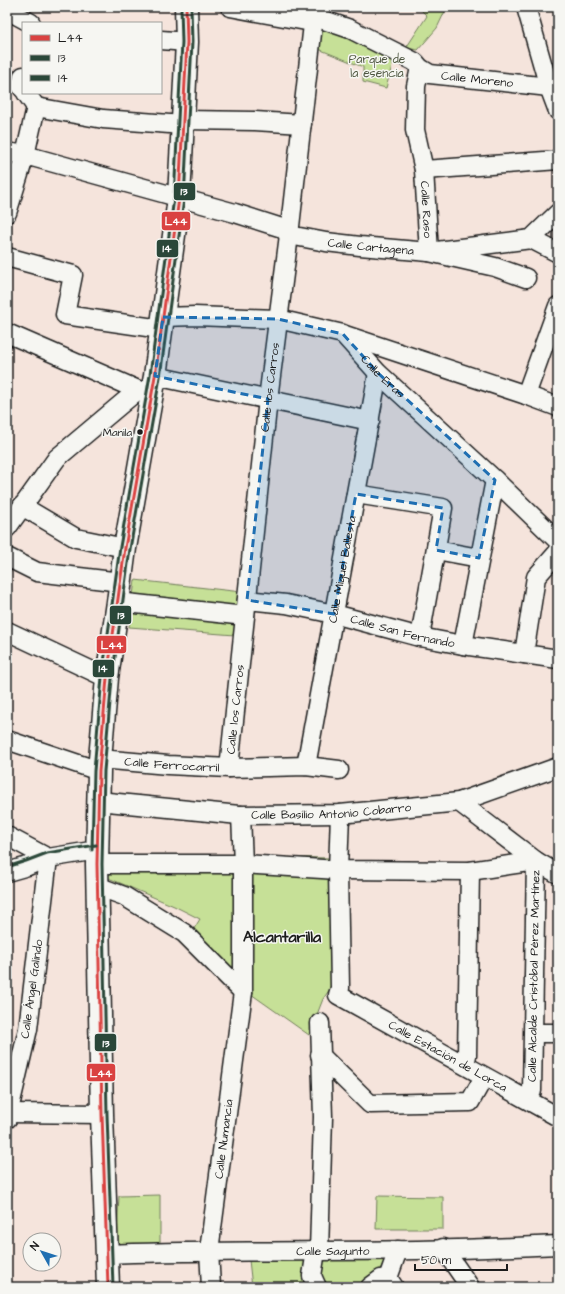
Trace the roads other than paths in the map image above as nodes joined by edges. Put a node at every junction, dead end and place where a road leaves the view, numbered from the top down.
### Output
1 (186, 7) edge
2 (230, 7) edge
3 (526, 7) edge
4 (7, 10) edge
5 (315, 12) edge
6 (29, 22) edge
7 (162, 40) edge
8 (187, 42) junction
9 (420, 68) junction
10 (553, 80) edge
11 (27, 94) edge
12 (36, 107) junction
13 (558, 111) edge
14 (183, 122) junction
15 (302, 124) junction
16 (7, 152) edge
17 (25, 155) junction
18 (558, 160) edge
19 (424, 170) junction
20 (179, 198) junction
21 (7, 213) edge
22 (558, 213) edge
23 (289, 235) junction
24 (531, 239) junction
25 (429, 252) junction
26 (558, 253) edge
27 (7, 257) edge
28 (526, 278) dead end
29 (558, 306) edge
30 (278, 319) junction
31 (162, 323) junction
32 (7, 333) edge
33 (343, 334) junction
34 (378, 373) junction
35 (148, 386) junction
36 (526, 395) junction
37 (268, 399) junction
38 (558, 407) edge
39 (370, 421) junction
40 (494, 480) junction
41 (356, 494) junction
42 (22, 506) junction
43 (7, 528) edge
44 (558, 541) edge
45 (125, 548) junction
46 (436, 550) junction
47 (558, 552) edge
48 (7, 557) edge
49 (479, 558) junction
50 (119, 592) junction
51 (246, 608) junction
52 (334, 614) junction
53 (7, 631) edge
54 (420, 637) junction
55 (463, 646) junction
56 (524, 654) junction
57 (558, 659) edge
58 (107, 678) junction
59 (7, 740) edge
60 (100, 765) junction
61 (306, 766) junction
62 (558, 767) edge
63 (229, 768) junction
64 (339, 770) dead end
65 (98, 801) junction
66 (459, 802) junction
67 (340, 814) junction
68 (241, 815) junction
69 (7, 836) edge
70 (97, 857) junction
71 (48, 858) junction
72 (536, 861) junction
73 (243, 864) junction
74 (338, 870) junction
75 (470, 871) junction
76 (7, 872) edge
77 (558, 874) edge
78 (97, 886) junction
79 (243, 992) junction
80 (339, 992) junction
81 (320, 1023) dead end
82 (534, 1032) junction
83 (558, 1033) edge
84 (320, 1055) junction
85 (467, 1056) junction
86 (7, 1074) edge
87 (484, 1077) junction
88 (532, 1091) junction
89 (13, 1093) junction
90 (558, 1104) edge
91 (102, 1114) junction
92 (8, 1116) edge
93 (558, 1117) edge
94 (558, 1245) edge
95 (443, 1248) junction
96 (398, 1250) junction
97 (210, 1251) junction
98 (318, 1251) junction
99 (107, 1254) junction
100 (391, 1282) edge
101 (108, 1287) edge
102 (211, 1287) edge
103 (317, 1287) edge
104 (370, 1287) edge
105 (470, 1287) edge

1 - 8 main road
2 - 5 street, Calle Moreno
3 - 10 street
4 - 6 street
5 - 9 street, Calle Moreno
5 - 15 street, Calle los Carros
7 - 8 street
8 - 14 main road
9 - 10 street, Calle Moreno
9 - 19 street, Calle Raso
10 - 13 street
11 - 12 street
12 - 14 street
12 - 17 street
14 - 15 street
14 - 20 main road
15 - 23 street, Calle los Carros
16 - 17 street, Calle Cartagena
17 - 20 street, Calle Cartagena
17 - 21 street
18 - 19 street
19 - 25 street, Calle Raso
20 - 23 street, Calle Cartagena
20 - 31 main road
22 - 24 street
23 - 25 street, Calle Cartagena
23 - 30 street, Calle los Carros
24 - 25 street, Calle Cartagena
24 - 26 street
25 - 28 street, Calle Raso
27 - 31 street
29 - 36 street
30 - 31 street
30 - 33 street
30 - 37 street, Calle los Carros
31 - 35 main road
32 - 35 street
33 - 34 street, Calle Eras
33 - 36 street
34 - 39 street, Calle Miguel Ballesta
34 - 40 street, Calle Eras
35 - 37 street
35 - 42 street
35 - 45 main road
36 - 38 street
37 - 39 street
37 - 51 street, Calle los Carros
39 - 41 street, Calle Miguel Ballesta
40 - 44 street, Calle Eras
40 - 49 street
41 - 46 street
41 - 52 street, Calle Miguel Ballesta
42 - 43 street
42 - 45 street
45 - 50 main road
46 - 49 street
46 - 54 street
47 - 56 street
48 - 50 street, Calle San Fernando
49 - 55 street
50 - 51 street, Calle San Fernando
50 - 58 main road
51 - 52 street, Calle San Fernando
51 - 63 street, Calle los Carros
52 - 54 street, Calle San Fernando
52 - 61 street, Calle Miguel Ballesta
53 - 58 street
54 - 55 street, Calle San Fernando
55 - 56 street, Calle San Fernando
56 - 57 street, Calle San Fernando
58 - 60 main road
59 - 60 street, Calle Ferrocarril
60 - 63 street, Calle Ferrocarril
60 - 65 main road
61 - 63 street, Calle Ferrocarril
61 - 64 street, Calle Ferrocarril
62 - 66 street, Calle Basilio Antonio Cobarro
65 - 68 street, Calle Basilio Antonio Cobarro
65 - 70 main road
66 - 67 street, Calle Basilio Antonio Cobarro
66 - 72 street
67 - 68 street, Calle Basilio Antonio Cobarro
67 - 74 street
68 - 73 street, Calle Numancia
69 - 71 street
70 - 71 street
70 - 73 street
70 - 78 main road
71 - 76 street
71 - 89 street, Calle Ángel Galindo
72 - 75 street
72 - 77 street
72 - 82 street, Calle Alcalde Cristóbal Pérez Martínez
73 - 74 street
73 - 79 street, Calle Numancia
74 - 75 street
74 - 80 street
75 - 85 street
78 - 79 street
78 - 91 main road
79 - 97 street, Calle Numancia
80 - 85 street, Calle Estación de Lorca
80 - 87 street, Calle Estación de Lorca
81 - 84 street
82 - 83 street
82 - 88 street, Calle Alcalde Cristóbal Pérez Martínez
84 - 87 street
84 - 98 street
85 - 88 street, Calle Estación de Lorca
86 - 89 street
87 - 93 street, Calle Estación de Lorca
88 - 90 street, Calle Estación de Lorca
89 - 92 street, Calle Ángel Galindo
91 - 92 street
91 - 99 main road
94 - 95 street, Calle Sagunto
95 - 96 street, Calle Sagunto
95 - 105 street
96 - 98 street, Calle Sagunto
96 - 100 street
97 - 98 street, Calle Sagunto
97 - 99 street, Calle Sagunto
97 - 102 street, Calle Numancia
98 - 103 street
99 - 101 main road
100 - 104 street

